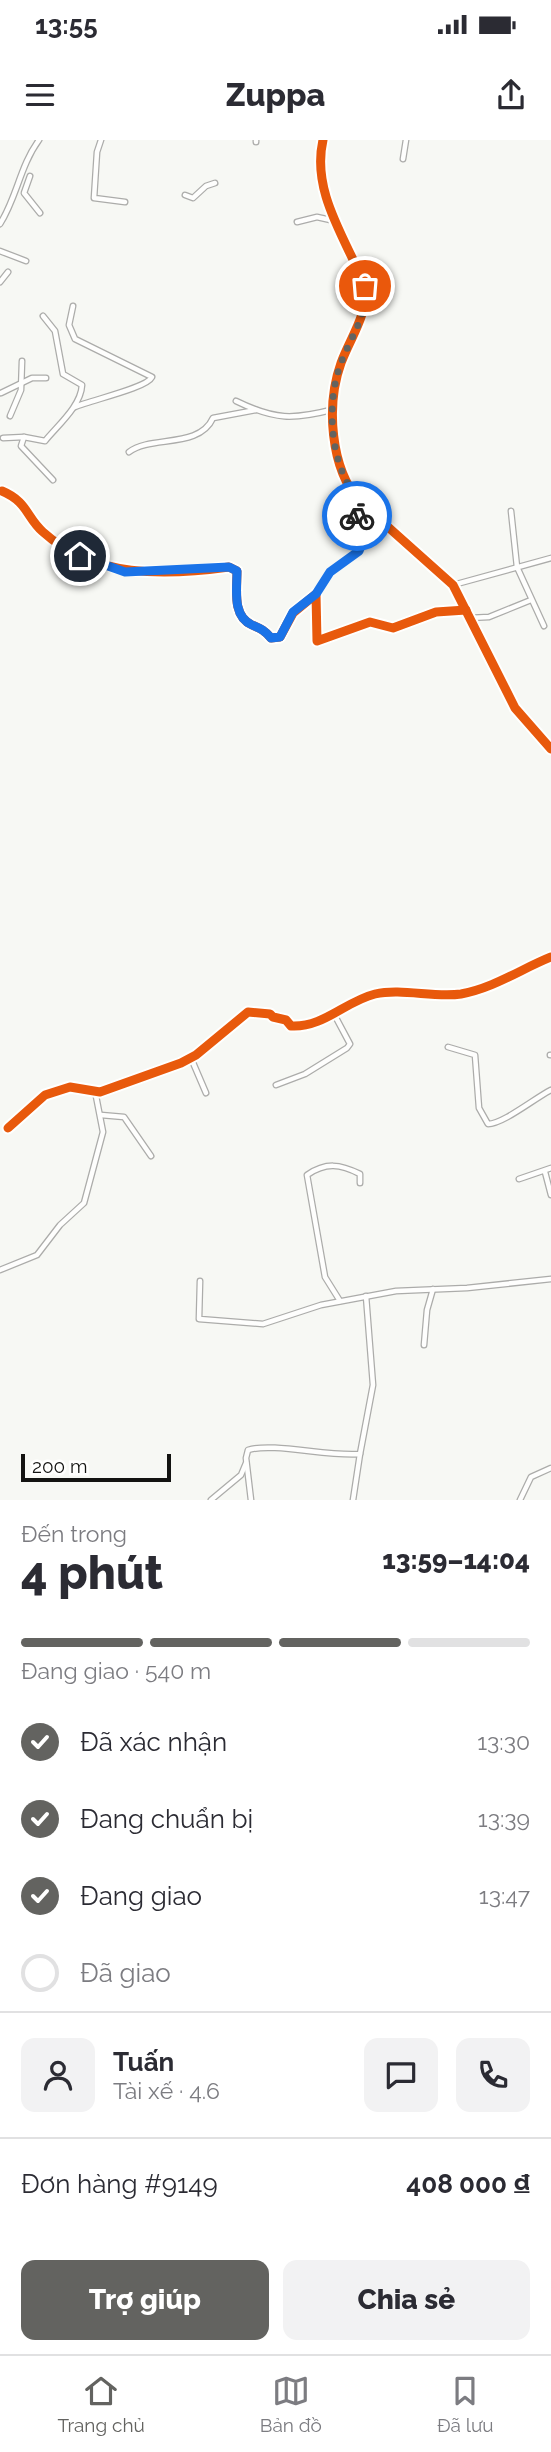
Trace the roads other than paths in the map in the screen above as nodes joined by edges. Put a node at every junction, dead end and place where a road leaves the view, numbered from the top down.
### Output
1 (39, 140) edge
2 (101, 140) edge
3 (323, 140) edge
4 (405, 140) edge
5 (403, 159) dead end
6 (30, 176) dead end
7 (215, 183) dead end
8 (185, 195) dead end
9 (125, 202) dead end
10 (40, 213) dead end
11 (336, 221) junction
12 (297, 222) dead end
13 (0, 224) edge
14 (0, 251) edge
15 (26, 261) dead end
16 (8, 272) dead end
17 (0, 282) edge
18 (73, 306) dead end
19 (43, 316) dead end
20 (22, 361) dead end
21 (46, 379) dead end
22 (20, 385) junction
23 (1, 393) edge
24 (236, 401) dead end
25 (75, 407) junction
26 (335, 409) junction
27 (256, 410) junction
28 (10, 416) dead end
29 (24, 437) junction
30 (3, 438) dead end
31 (129, 452) dead end
32 (53, 480) dead end
33 (2, 491) dead end
34 (360, 502) junction
35 (511, 511) dead end
36 (551, 558) edge
37 (517, 567) junction
38 (453, 584) junction
39 (316, 594) junction
40 (531, 600) junction
41 (466, 610) junction
42 (469, 618) junction
43 (544, 626) dead end
44 (551, 749) edge
45 (551, 957) edge
46 (334, 1014) junction
47 (448, 1047) dead end
48 (191, 1058) junction
49 (276, 1086) dead end
50 (551, 1090) edge
51 (95, 1091) junction
52 (206, 1093) dead end
53 (100, 1115) junction
54 (8, 1128) dead end
55 (151, 1156) dead end
56 (551, 1168) edge
57 (545, 1172) junction
58 (519, 1179) dead end
59 (360, 1183) dead end
60 (551, 1195) edge
61 (0, 1270) edge
62 (551, 1279) edge
63 (200, 1281) dead end
64 (433, 1289) junction
65 (366, 1296) junction
66 (340, 1301) junction
67 (424, 1345) dead end
68 (360, 1454) junction
69 (247, 1463) junction
70 (551, 1468) edge
71 (211, 1500) edge
72 (251, 1500) edge
73 (353, 1500) edge
74 (520, 1500) edge

1 - 13 street
2 - 9 street
3 - 11 street
4 - 5 street
6 - 10 street
7 - 8 street
11 - 12 street
11 - 26 street
14 - 15 street
16 - 17 street
18 - 25 street
19 - 25 street
20 - 22 street
21 - 22 street
22 - 23 street
22 - 28 street
24 - 27 street
25 - 29 street
26 - 27 street
26 - 34 street
27 - 31 street
29 - 30 street
29 - 32 street
33 - 39 street
34 - 38 street
34 - 39 street
35 - 37 street
36 - 37 street
37 - 38 street
37 - 40 street
38 - 41 street
39 - 41 street
40 - 42 street
40 - 43 street
41 - 42 street
42 - 44 street
45 - 46 street
46 - 48 street
46 - 49 street
47 - 50 street
48 - 51 street
48 - 52 street
51 - 53 street
51 - 54 street
53 - 55 street
53 - 61 street
56 - 57 street
57 - 58 street
57 - 60 street
59 - 66 street
62 - 64 street
63 - 66 street
64 - 65 street
64 - 67 street
65 - 66 street
65 - 68 street
68 - 69 street
68 - 73 street
69 - 71 street
69 - 72 street
70 - 74 street

